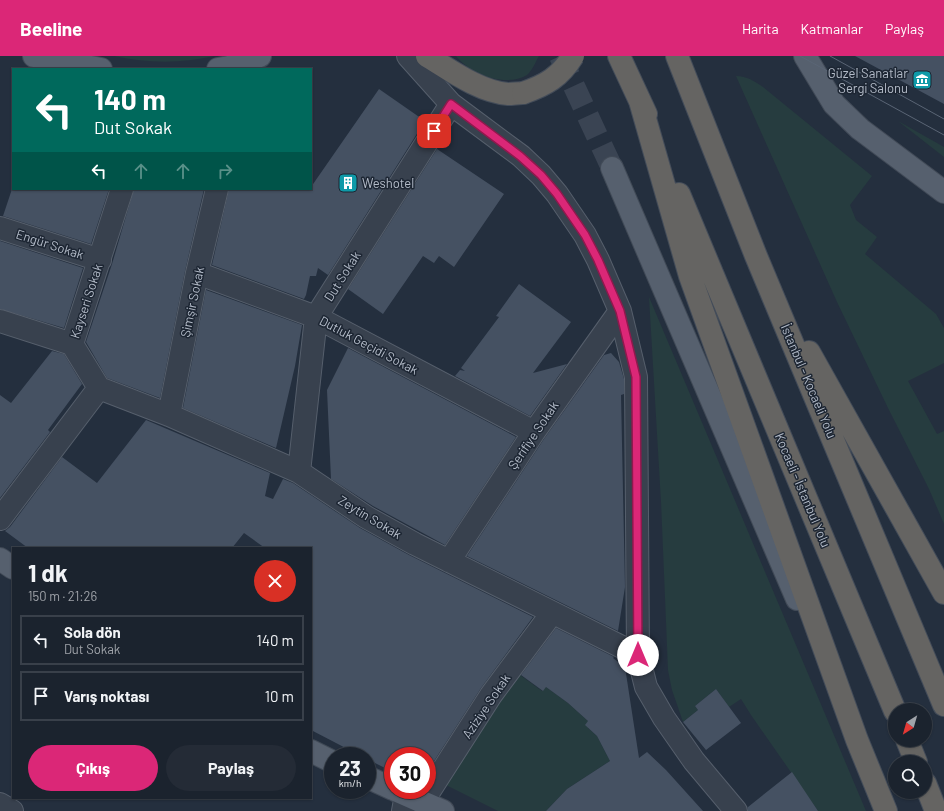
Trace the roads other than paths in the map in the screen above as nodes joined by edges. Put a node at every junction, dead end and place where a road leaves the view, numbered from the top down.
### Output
1 (34, 56) edge
2 (408, 56) edge
3 (427, 56) edge
4 (573, 56) edge
5 (619, 56) edge
6 (677, 56) edge
7 (805, 56) edge
8 (251, 62) edge
9 (96, 68) edge
10 (224, 68) edge
11 (640, 101) junction
12 (451, 104) junction
13 (612, 168) tunnel mouth
14 (122, 190) edge
15 (217, 190) edge
16 (944, 192) edge
17 (0, 228) edge
18 (756, 256) junction
19 (100, 260) junction
20 (197, 273) junction
21 (620, 311) junction
22 (316, 317) junction
23 (0, 321) edge
24 (72, 344) junction
25 (99, 388) junction
26 (169, 415) junction
27 (534, 432) junction
28 (299, 472) junction
29 (0, 519) edge
30 (0, 559) edge
31 (449, 561) junction
32 (12, 567) edge
33 (944, 593) edge
34 (552, 612) junction
35 (638, 655) junction
36 (892, 703) edge
37 (944, 705) edge
38 (857, 740) junction
39 (312, 752) edge
40 (324, 758) edge
41 (436, 759) edge
42 (410, 799) edge
43 (931, 799) edge
44 (0, 804) edge
45 (12, 811) edge
46 (443, 811) edge
47 (736, 811) edge
48 (886, 811) edge
49 (936, 811) edge

1 - 9 main road
2 - 12 street
3 - 4 highway, bridge
5 - 11 highway
6 - 18 highway, İstanbul - Kocaeli Yolu
7 - 16 main road
8 - 10 main road
11 - 36 highway, Kocaeli - İstanbul Yolu
11 - 38 highway
12 - 21 street
12 - 22 street, Dut Sokak
13 - 38 main road
14 - 19 street, Kayseri Sokak
15 - 20 street, Şimşir Sokak
17 - 19 street, Engür Sokak
18 - 33 highway
18 - 37 highway, İstanbul - Kocaeli Yolu
19 - 24 street, Kayseri Sokak
20 - 22 street, Dutluk Geçidi Sokak
20 - 26 street, Şimşir Sokak
21 - 27 street, Şerifiye Sokak
21 - 35 street
22 - 27 street, Dutluk Geçidi Sokak
22 - 28 street, Dut Sokak
23 - 24 street
24 - 25 street, Kayseri Sokak
25 - 26 street, Zeytin Sokak
25 - 29 street
26 - 28 street, Zeytin Sokak
27 - 31 street, Şerifiye Sokak
28 - 31 street, Zeytin Sokak
30 - 32 main road
31 - 34 street, Zeytin Sokak
34 - 35 street, Zeytin Sokak
34 - 41 street, Aziziye Sokak
35 - 47 street
38 - 48 highway
39 - 40 main road
42 - 46 main road
43 - 49 highway
44 - 45 street

